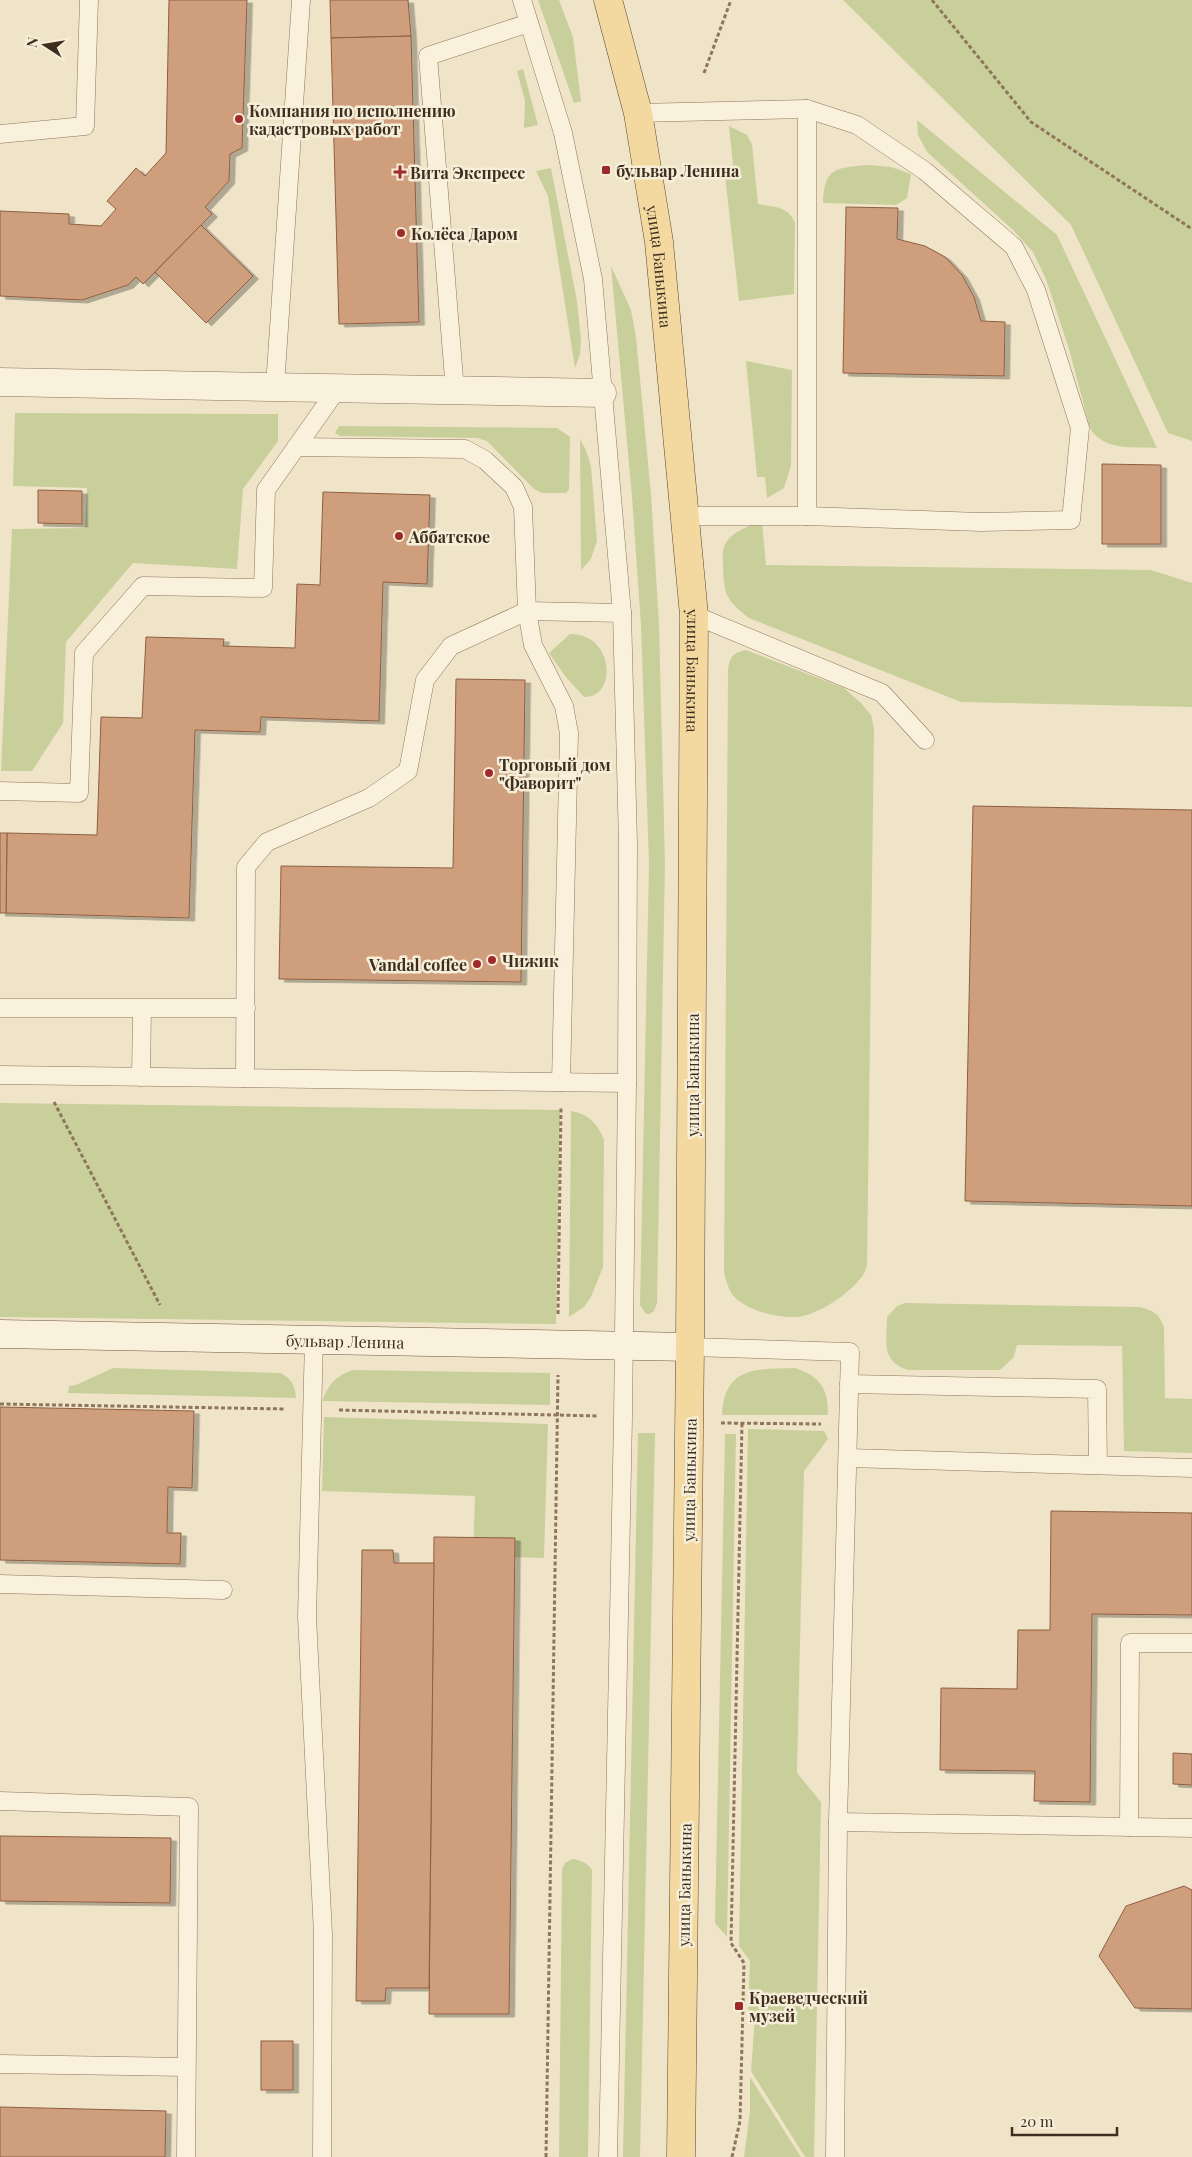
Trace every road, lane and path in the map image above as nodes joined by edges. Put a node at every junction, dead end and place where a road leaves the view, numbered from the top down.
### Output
1 (88, 0) edge
2 (301, 0) edge
3 (522, 0) edge
4 (608, 0) edge
5 (731, 0) edge
6 (932, 0) edge
7 (529, 23) junction
8 (704, 72) dead end
9 (807, 109) junction
10 (638, 113) junction
11 (0, 134) edge
12 (1192, 229) edge
13 (0, 382) edge
14 (275, 388) junction
15 (338, 388) junction
16 (455, 391) junction
17 (602, 393) junction
18 (296, 448) junction
19 (686, 516) junction
20 (808, 516) junction
21 (527, 611) junction
22 (622, 613) junction
23 (694, 615) junction
24 (925, 740) dead end
25 (0, 791) edge
26 (0, 1008) edge
27 (246, 1008) junction
28 (142, 1009) junction
29 (0, 1075) edge
30 (39, 1075) junction
31 (142, 1077) junction
32 (245, 1078) junction
33 (561, 1082) junction
34 (627, 1083) junction
35 (0, 1334) edge
36 (178, 1338) junction
37 (314, 1340) junction
38 (558, 1345) junction
39 (624, 1346) junction
40 (690, 1347) junction
41 (849, 1384) junction
42 (722, 1423) dead end
43 (742, 1423) junction
44 (848, 1424) junction
45 (848, 1458) junction
46 (1098, 1465) junction
47 (1192, 1468) edge
48 (0, 1584) edge
49 (223, 1590) dead end
50 (1192, 1644) edge
51 (0, 1801) edge
52 (838, 1822) junction
53 (1130, 1827) junction
54 (1192, 1828) edge
55 (0, 2064) edge
56 (186, 2067) junction
57 (186, 2157) edge
58 (322, 2157) edge
59 (546, 2157) edge
60 (608, 2157) edge
61 (681, 2157) edge
62 (732, 2157) edge
63 (835, 2157) edge

1 - 11 lane
2 - 14 lane
3 - 7 lane
4 - 10 main road, улица Баныкина
5 - 8 path
6 - 12 path
7 - 16 lane
7 - 17 lane
9 - 10 lane
9 - 20 lane
9 - 20 lane
10 - 19 main road, улица Баныкина
13 - 14 street
14 - 15 street
15 - 16 street
15 - 18 lane
16 - 17 street
17 - 22 lane
18 - 21 lane
18 - 25 lane
19 - 20 lane
19 - 23 main road, улица Баныкина
21 - 22 lane
21 - 27 lane
21 - 33 lane
22 - 34 lane
23 - 24 lane
23 - 40 main road, улица Баныкина
26 - 28 lane
27 - 28 lane
27 - 32 lane
28 - 31 lane
29 - 30 lane
30 - 31 lane
30 - 36 path
31 - 32 lane
32 - 33 lane
33 - 34 lane
33 - 38 path
34 - 39 lane
35 - 36 street, бульвар Ленина
36 - 37 street, бульвар Ленина
37 - 38 street, бульвар Ленина
37 - 58 lane
38 - 39 street, бульвар Ленина
38 - 59 path
39 - 40 street, бульвар Ленина
39 - 60 lane
40 - 41 lane
40 - 61 main road, улица Баныкина
41 - 44 lane
41 - 46 lane
42 - 43 path
43 - 44 path
43 - 62 path
44 - 45 lane
45 - 46 lane
45 - 52 lane
46 - 47 lane
48 - 49 lane
50 - 53 lane
51 - 56 lane
52 - 53 lane
52 - 63 lane
53 - 54 lane
55 - 56 lane
56 - 57 lane

